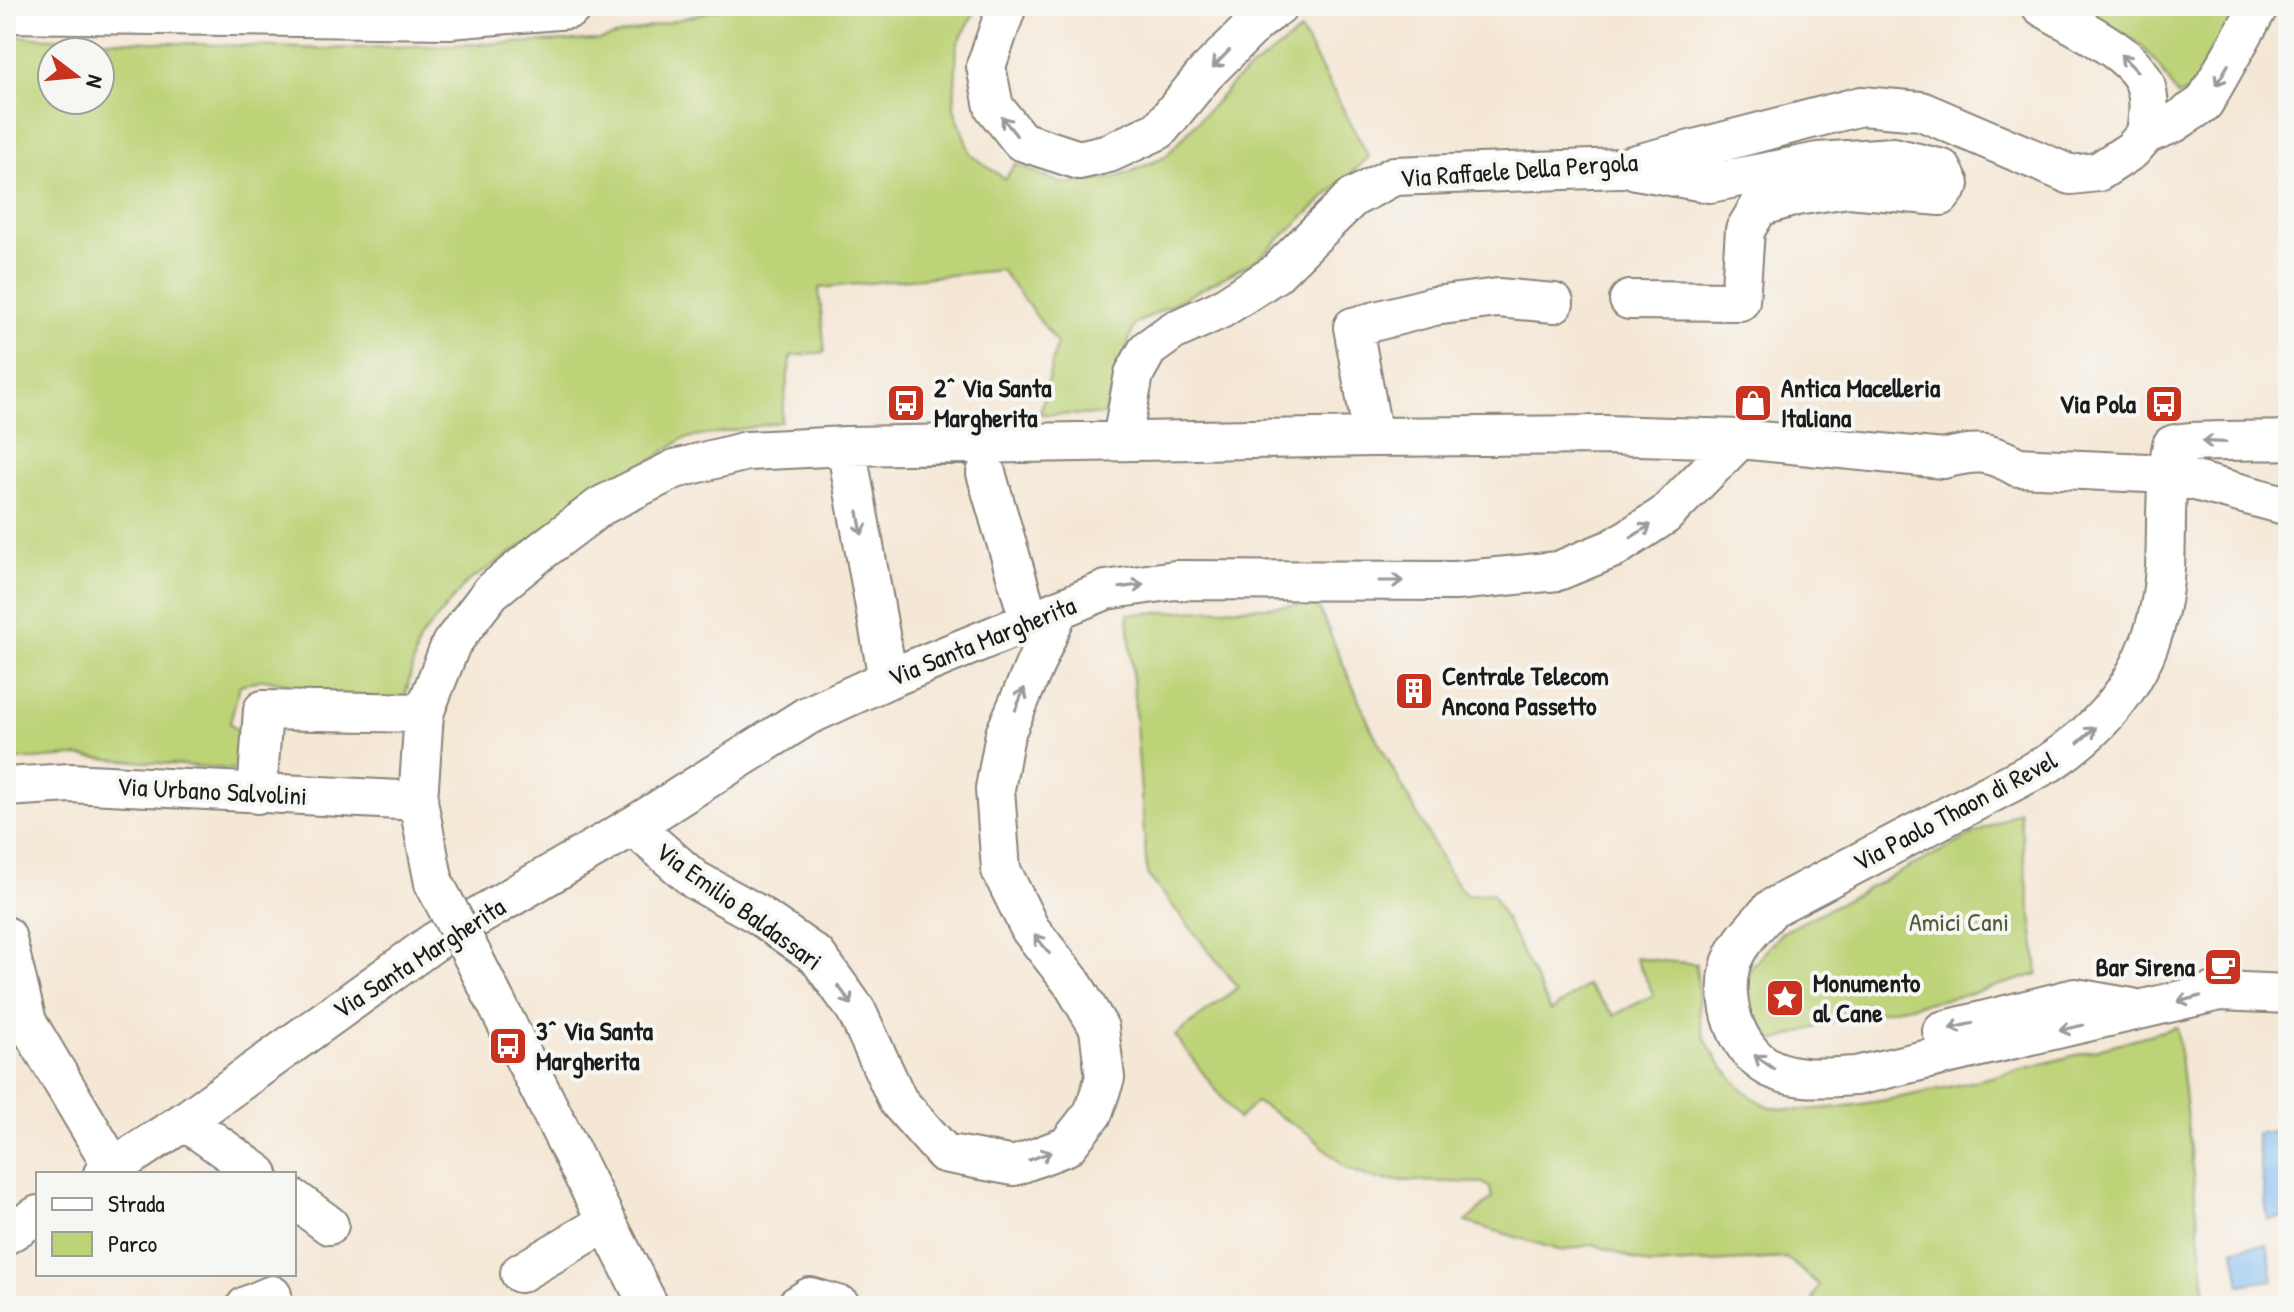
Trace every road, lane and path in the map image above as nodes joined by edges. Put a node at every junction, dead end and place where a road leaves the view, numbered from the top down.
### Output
1 (559, 6) edge
2 (569, 6) edge
3 (1007, 6) edge
4 (1278, 6) edge
5 (2041, 6) edge
6 (2259, 6) edge
7 (6, 10) edge
8 (2146, 134) junction
9 (1621, 168) junction
10 (1629, 300) dead end
11 (1554, 303) dead end
12 (1373, 437) junction
13 (1740, 439) junction
14 (1122, 440) junction
15 (2288, 440) edge
16 (846, 446) junction
17 (986, 473) dead end
18 (2169, 474) junction
19 (2288, 506) edge
20 (1044, 617) junction
21 (888, 679) junction
22 (424, 713) junction
23 (6, 787) edge
24 (257, 794) junction
25 (418, 801) junction
26 (633, 826) junction
27 (6, 936) edge
28 (2288, 994) edge
29 (185, 1121) junction
30 (108, 1171) edge
31 (256, 1172) edge
32 (296, 1200) edge
33 (36, 1216) edge
34 (605, 1223) junction
35 (329, 1225) dead end
36 (6, 1235) edge
37 (520, 1273) dead end
38 (649, 1306) edge
39 (796, 1306) edge
40 (841, 1306) edge

1 - 2 main road
1 - 7 main road
4 -> 3 street
8 -> 5 street
6 -> 8 street, Via Raffaele Della Pergola
8 - 9 street, Via Raffaele Della Pergola
9 - 10 street
9 - 14 street, Via Raffaele Della Pergola
11 - 12 street
12 - 13 street
12 - 14 street
13 - 18 street
20 -> 13 street, Via Santa Margherita
14 - 16 street
15 -> 18 street
16 -> 21 street
16 - 22 street
17 - 20 street
18 - 19 street
28 -> 18 street, Via Paolo Thaon di Revel
20 - 21 street, Via Santa Margherita
26 -> 20 street, Via Emilio Baldassari
21 - 26 street, Via Santa Margherita
22 - 24 street
22 - 25 street
23 - 24 street, Via Urbano Salvolini
24 - 25 street, Via Urbano Salvolini
25 - 34 street, bridge
26 - 29 street, Via Santa Margherita
27 - 30 street, Via Santa Margherita
29 - 30 street, Via Santa Margherita
29 - 31 street
32 - 35 street
33 - 36 street
34 - 37 street
34 - 38 street
39 - 40 street

